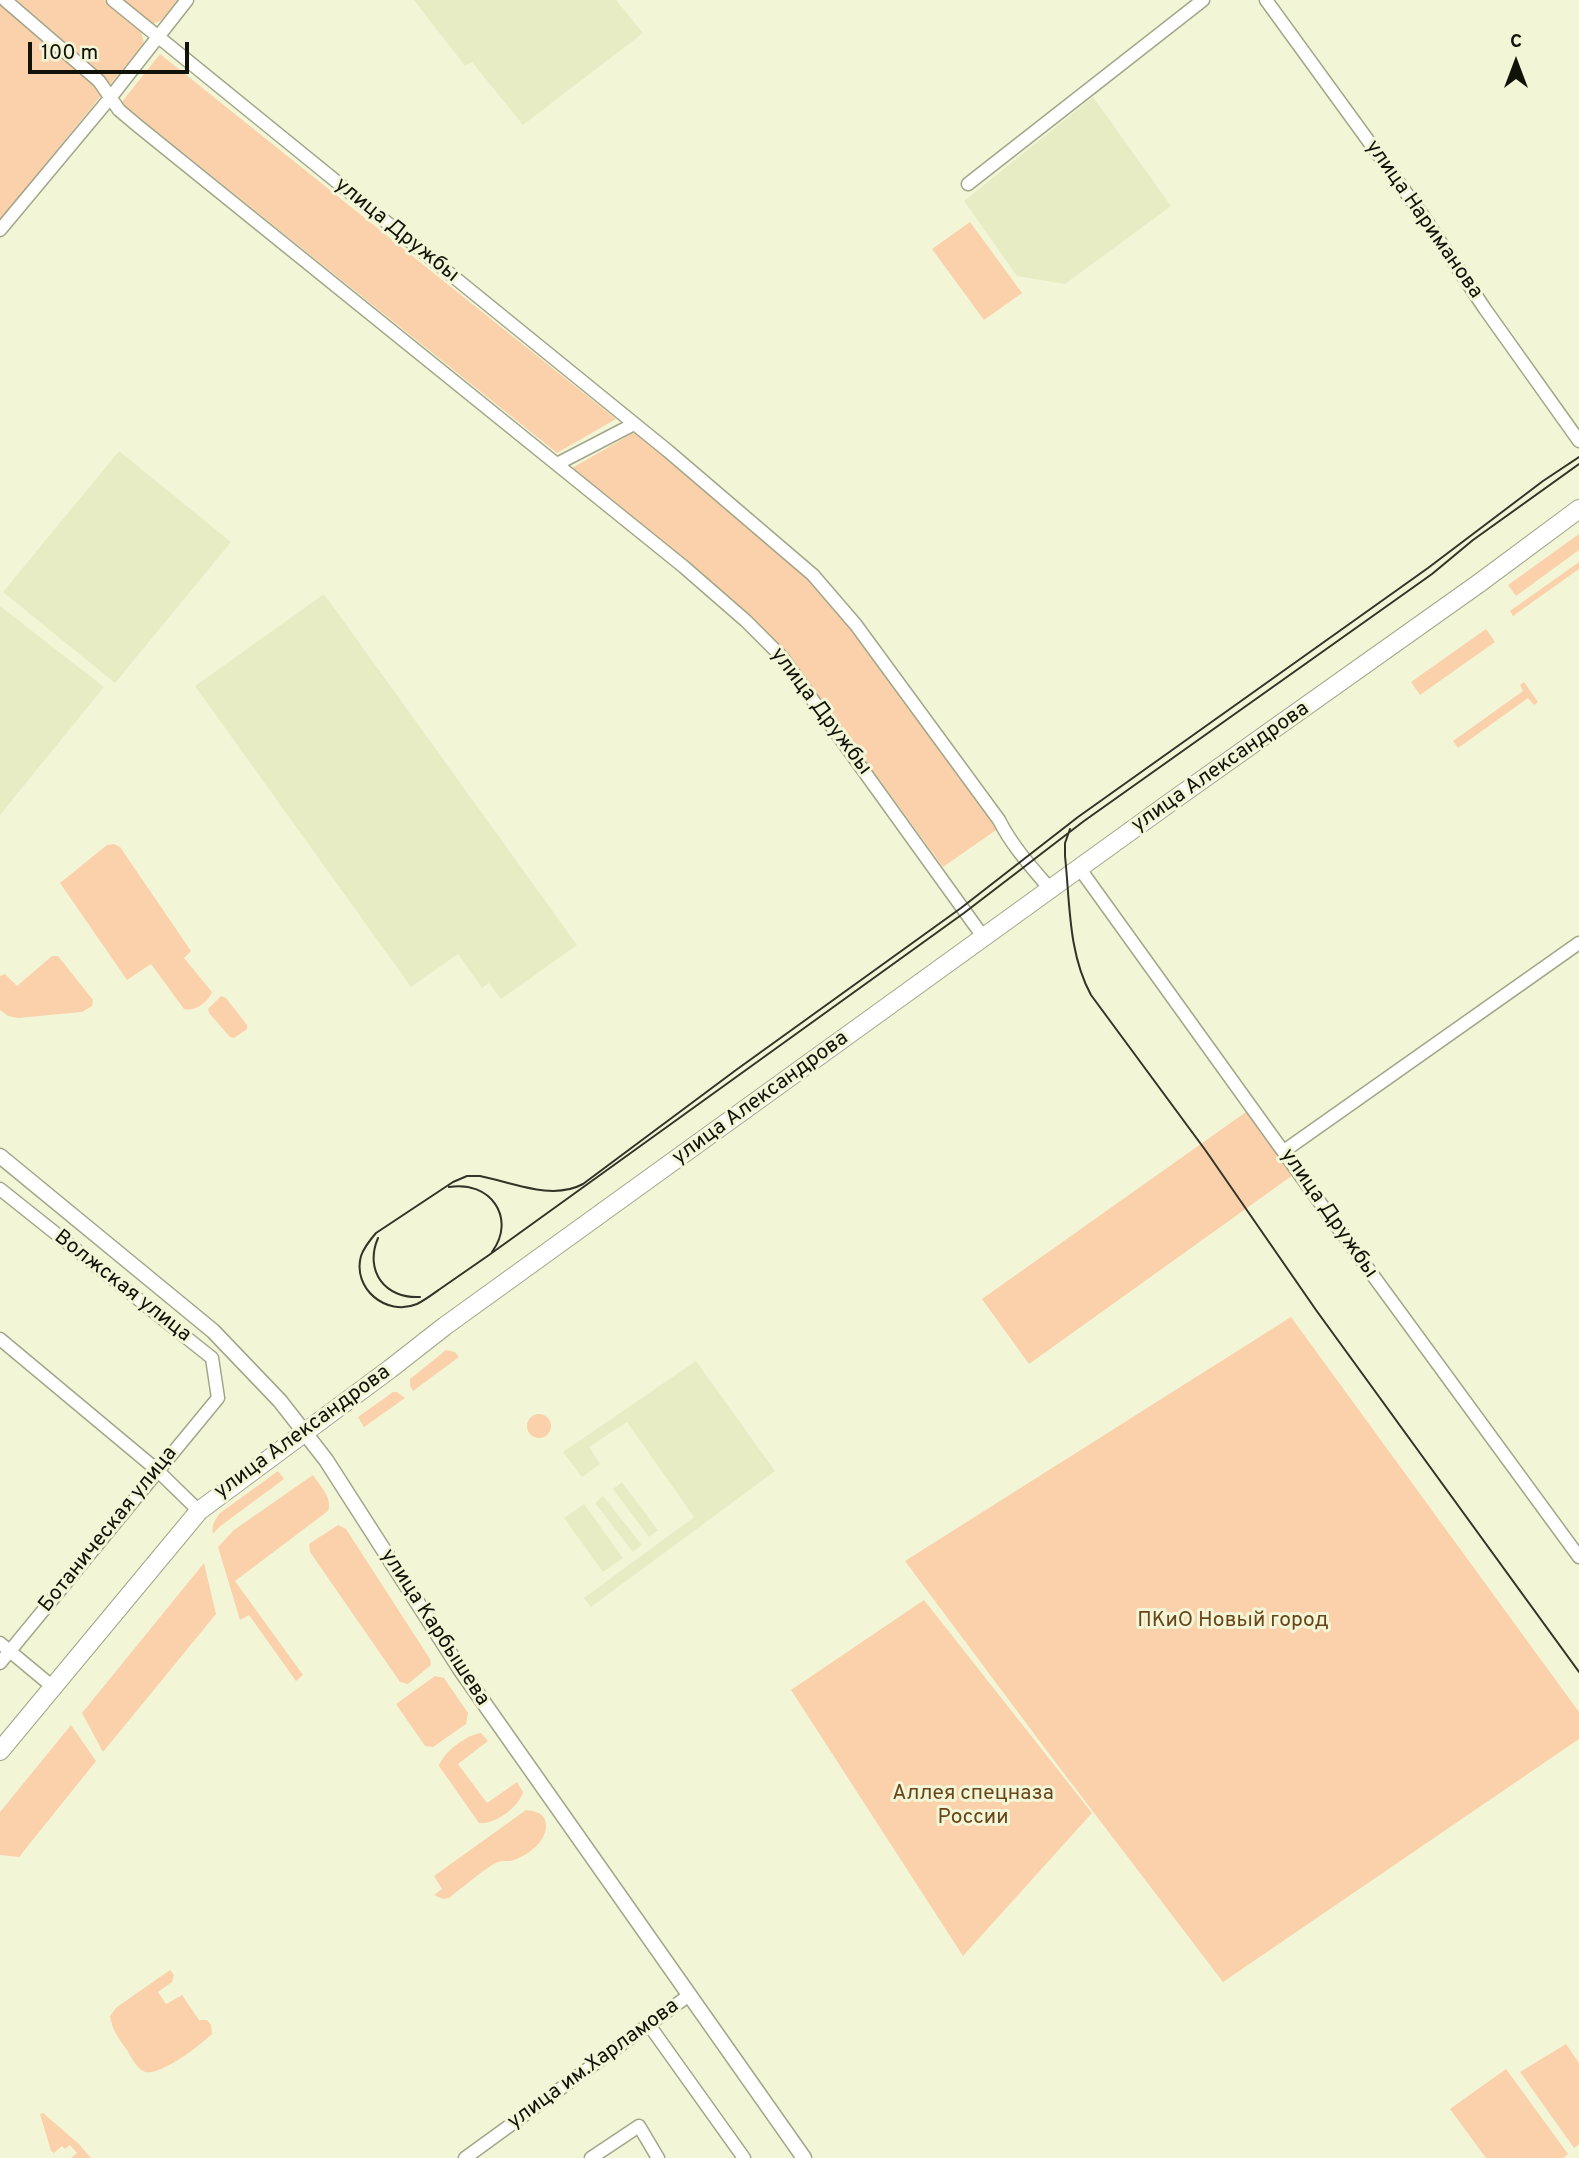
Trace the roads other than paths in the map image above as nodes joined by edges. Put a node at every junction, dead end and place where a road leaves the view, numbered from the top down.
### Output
1 (5, 0) edge
2 (113, 0) edge
3 (187, 0) edge
4 (1203, 0) edge
5 (1266, 0) edge
6 (158, 37) junction
7 (110, 98) junction
8 (968, 184) dead end
9 (0, 230) edge
10 (634, 424) junction
11 (1579, 441) edge
12 (557, 464) junction
13 (1579, 509) edge
14 (1080, 869) junction
15 (1051, 890) junction
16 (984, 938) junction
17 (1579, 943) edge
18 (1284, 1151) junction
19 (0, 1156) edge
20 (0, 1189) edge
21 (0, 1339) edge
22 (218, 1398) joint
23 (305, 1432) junction
24 (157, 1470) junction
25 (199, 1511) junction
26 (1579, 1557) edge
27 (5, 1647) edge
28 (0, 1663) edge
29 (53, 1687) junction
30 (0, 1751) edge
31 (688, 1996) junction
32 (649, 2025) junction
33 (465, 2158) edge
34 (591, 2158) edge
35 (658, 2158) edge
36 (744, 2158) edge
37 (804, 2158) edge

1 - 7 street, улица Дружбы
2 - 6 street, улица Дружбы
3 - 6 street
4 - 8 street
5 - 11 street, улица Нариманова
6 - 7 street
6 - 10 street, улица Дружбы
7 - 9 street
7 - 12 street, улица Дружбы
10 - 12 street
10 - 15 street, улица Дружбы
12 - 16 street, улица Дружбы
13 - 14 main road, улица Александрова
14 - 15 main road, улица Александрова
14 - 18 street, улица Дружбы
15 - 16 main road, улица Александрова
16 - 23 main road, улица Александрова
17 - 18 street
18 - 26 street, улица Дружбы
19 - 23 street, улица Карбышева
20 - 22 street, Волжская улица
21 - 24 street
22 - 24 street, Ботаническая улица
23 - 25 main road, улица Александрова
23 - 31 street, улица Карбышева
24 - 25 street
24 - 27 street, Ботаническая улица
25 - 29 main road, улица Александрова
27 - 28 street, Ботаническая улица
27 - 29 street
29 - 30 main road, улица Александрова
31 - 32 street, улица им.Харламова
31 - 37 street, улица Карбышева
32 - 33 street, улица им.Харламова
32 - 36 street
34 - 35 street

